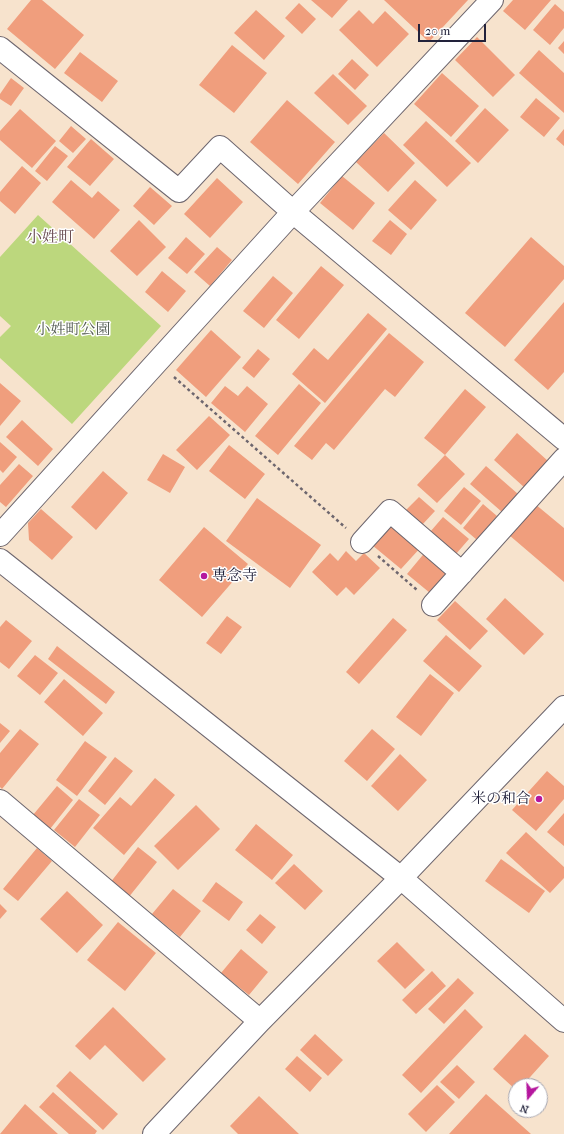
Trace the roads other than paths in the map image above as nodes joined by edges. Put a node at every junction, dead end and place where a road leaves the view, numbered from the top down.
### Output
1 (492, 0) edge
2 (0, 48) edge
3 (293, 212) junction
4 (564, 439) edge
5 (564, 459) edge
6 (0, 535) edge
7 (362, 542) road end
8 (0, 560) edge
9 (462, 573) junction
10 (433, 605) road end
11 (564, 707) edge
12 (0, 800) edge
13 (401, 878) junction
14 (260, 1021) junction
15 (564, 1021) edge
16 (154, 1134) edge

1 - 3 street
2 - 3 street
3 - 4 street
3 - 6 street
5 - 9 street
7 - 9 street
8 - 13 street
9 - 10 street
11 - 13 street
12 - 14 street
13 - 14 street
13 - 15 street
14 - 16 street

